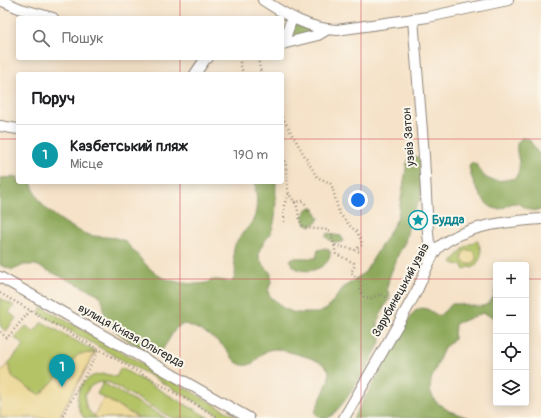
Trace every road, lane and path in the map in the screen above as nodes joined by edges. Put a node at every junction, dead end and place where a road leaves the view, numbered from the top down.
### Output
1 (0, 0) edge
2 (263, 0) edge
3 (508, 0) edge
4 (46, 16) edge
5 (292, 18) junction
6 (413, 19) junction
7 (328, 30) junction
8 (284, 42) edge
9 (284, 44) edge
10 (205, 60) edge
11 (240, 60) edge
12 (258, 60) edge
13 (196, 72) edge
14 (242, 72) edge
15 (261, 72) edge
16 (284, 120) edge
17 (0, 126) edge
18 (16, 130) edge
19 (284, 160) edge
20 (289, 192) junction
21 (294, 202) junction
22 (307, 206) dead end
23 (541, 219) edge
24 (284, 222) dead end
25 (335, 245) junction
26 (355, 250) junction
27 (434, 251) junction
28 (360, 252) dead end
29 (0, 277) edge
30 (0, 294) edge
31 (37, 298) junction
32 (388, 298) dead end
33 (29, 311) junction
34 (0, 332) edge
35 (99, 350) junction
36 (64, 418) edge
37 (219, 418) edge
38 (249, 418) edge
39 (344, 418) edge

1 - 4 street
2 - 5 street
3 - 6 street
5 - 7 street
5 - 8 street
6 - 7 street
6 - 27 street, узвіз Затон
7 - 9 street
10 - 13 street
11 - 14 path
12 - 15 path
16 - 26 path
17 - 18 street
19 - 20 path
20 - 21 path
20 - 24 path
21 - 22 path
21 - 25 path
23 - 27 street, Зарубинецький узвіз
25 - 26 path
25 - 32 path
26 - 28 path
27 - 39 street, Зарубинецький узвіз
29 - 31 street, вулиця Князя Ольгерда
30 - 33 path
31 - 33 path
31 - 38 street, вулиця Князя Ольгерда
33 - 34 path
33 - 35 path
35 - 36 path
35 - 37 path

